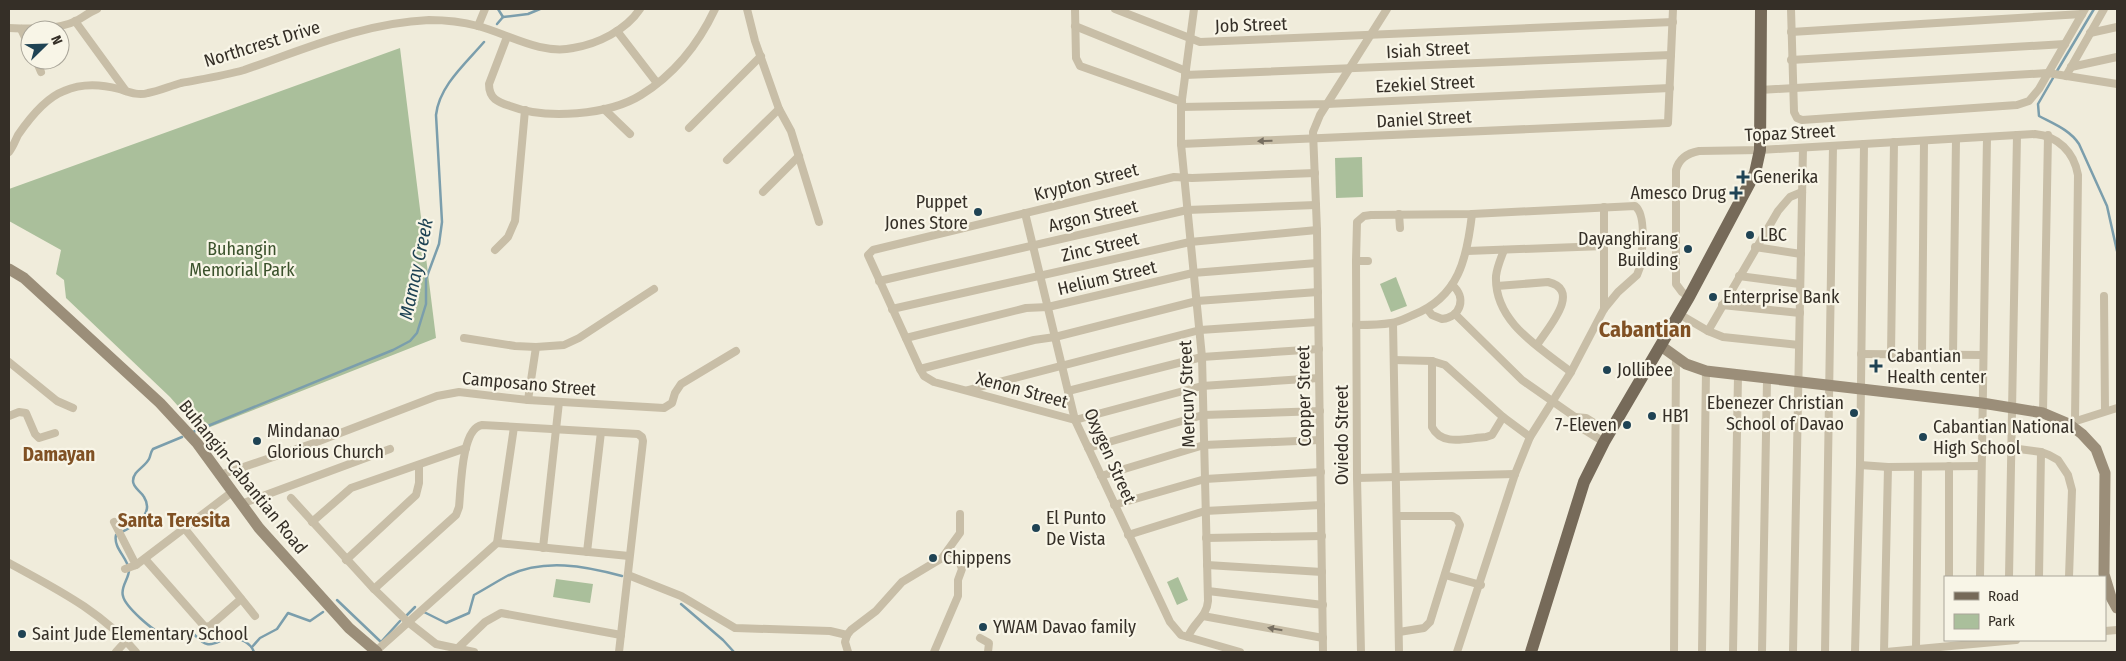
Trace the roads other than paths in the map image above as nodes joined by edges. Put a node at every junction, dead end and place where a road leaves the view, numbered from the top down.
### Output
1 (97, 9) edge
2 (485, 9) edge
3 (640, 9) edge
4 (715, 9) edge
5 (747, 9) edge
6 (1075, 9) edge
7 (1115, 9) edge
8 (1194, 9) edge
9 (1387, 9) edge
10 (1674, 9) edge
11 (1761, 9) edge
12 (1791, 9) edge
13 (2104, 9) edge
14 (2083, 11) edge
15 (75, 22) junction
16 (1673, 22) junction
17 (70, 23) edge
18 (478, 26) junction
19 (1075, 26) junction
20 (2117, 27) edge
21 (617, 31) junction
22 (1791, 32) junction
23 (2090, 33) junction
24 (1368, 36) junction
25 (507, 38) junction
26 (1190, 39) junction
27 (2065, 44) junction
28 (1672, 54) junction
29 (761, 56) junction
30 (2117, 57) edge
31 (1791, 60) junction
32 (2071, 67) junction
33 (1349, 69) junction
34 (1186, 73) junction
35 (2048, 74) junction
36 (2066, 76) junction
37 (658, 83) junction
38 (2117, 84) edge
39 (1670, 88) junction
40 (1792, 88) junction
41 (1760, 90) junction
42 (126, 91) junction
43 (1327, 104) junction
44 (1182, 105) junction
45 (779, 108) junction
46 (604, 109) junction
47 (525, 110) junction
48 (689, 128) dead end
49 (630, 134) dead end
50 (2017, 135) junction
51 (2048, 135) junction
52 (18, 136) junction
53 (1986, 137) junction
54 (1314, 139) junction
55 (1956, 139) junction
56 (9, 141) edge
57 (1924, 141) junction
58 (1894, 142) junction
59 (1181, 144) junction
60 (1864, 144) junction
61 (1833, 146) junction
62 (1803, 148) junction
63 (1760, 150) junction
64 (9, 152) edge
65 (799, 156) junction
66 (726, 160) dead end
67 (1315, 173) junction
68 (1184, 177) junction
69 (763, 192) dead end
70 (1802, 192) junction
71 (1316, 205) junction
72 (1604, 207) junction
73 (1187, 210) junction
74 (1025, 213) junction
75 (1399, 214) junction
76 (1472, 214) junction
77 (819, 222) dead end
78 (1400, 228) dead end
79 (1317, 230) junction
80 (1190, 242) junction
81 (1033, 246) junction
82 (1604, 246) junction
83 (1755, 247) junction
84 (495, 250) dead end
85 (1504, 250) junction
86 (1468, 251) junction
87 (1801, 254) junction
88 (1356, 261) junction
89 (1368, 261) dead end
90 (1318, 263) junction
91 (9, 269) edge
92 (1193, 273) junction
93 (1040, 276) junction
94 (1739, 276) junction
95 (879, 281) junction
96 (1800, 284) junction
97 (1452, 285) junction
98 (1497, 286) junction
99 (654, 289) dead end
100 (1318, 292) junction
101 (2104, 296) dead end
102 (1689, 297) junction
103 (1196, 301) junction
104 (1722, 305) junction
105 (1048, 307) junction
106 (892, 309) junction
107 (1604, 309) junction
108 (1428, 310) junction
109 (1800, 313) junction
110 (1454, 314) junction
111 (1679, 314) junction
112 (1318, 322) junction
113 (1393, 323) junction
114 (1356, 325) junction
115 (1200, 330) junction
116 (1708, 331) junction
117 (1055, 337) junction
118 (464, 338) dead end
119 (906, 338) junction
120 (1537, 345) junction
121 (1799, 345) junction
122 (1661, 346) junction
123 (536, 347) junction
124 (1319, 349) junction
125 (736, 351) dead end
126 (1861, 354) junction
127 (1891, 354) junction
128 (1922, 355) junction
129 (1953, 355) junction
130 (1983, 355) junction
131 (1202, 357) junction
132 (1676, 358) junction
133 (1394, 360) junction
134 (1432, 360) junction
135 (9, 362) edge
136 (1062, 366) junction
137 (1706, 371) junction
138 (922, 372) junction
139 (1571, 372) junction
140 (1738, 376) junction
141 (1319, 378) junction
142 (1767, 380) junction
143 (1798, 382) junction
144 (1202, 386) junction
145 (1829, 386) junction
146 (1860, 389) junction
147 (967, 390) junction
148 (1068, 390) junction
149 (528, 400) junction
150 (559, 402) junction
151 (1552, 402) junction
152 (1982, 403) junction
153 (73, 408) dead end
154 (2012, 408) junction
155 (2117, 408) edge
156 (1320, 411) junction
157 (2105, 411) junction
158 (2043, 413) junction
159 (1203, 415) junction
160 (9, 416) edge
161 (1503, 417) junction
162 (1075, 420) junction
163 (2072, 422) junction
164 (514, 428) junction
165 (556, 430) junction
166 (600, 432) junction
167 (55, 433) dead end
168 (1530, 437) junction
169 (1607, 438) junction
170 (1320, 440) junction
171 (1204, 446) junction
172 (466, 448) junction
173 (1088, 448) junction
174 (2011, 448) junction
175 (390, 449) dead end
176 (2041, 452) junction
177 (419, 465) junction
178 (1860, 466) junction
179 (1950, 466) junction
180 (1981, 466) junction
181 (1888, 467) junction
182 (1918, 467) junction
183 (1321, 472) junction
184 (1516, 474) junction
185 (220, 475) junction
186 (1101, 476) junction
187 (1396, 477) junction
188 (1357, 478) junction
189 (1205, 479) junction
190 (232, 492) junction
191 (291, 498) dead end
192 (241, 504) junction
193 (1114, 505) junction
194 (1321, 505) junction
195 (1206, 511) junction
196 (960, 514) dead end
197 (1397, 516) junction
198 (114, 522) dead end
199 (312, 522) junction
200 (184, 529) junction
201 (1128, 535) junction
202 (1322, 536) junction
203 (1206, 538) junction
204 (497, 543) junction
205 (543, 548) junction
206 (948, 550) junction
207 (587, 552) junction
208 (630, 556) junction
209 (145, 559) junction
210 (346, 560) junction
211 (9, 562) edge
212 (1207, 565) junction
213 (1322, 572) junction
214 (628, 575) junction
215 (1445, 575) junction
216 (1949, 576) edge
217 (1980, 576) edge
218 (2009, 576) edge
219 (2039, 576) edge
220 (2069, 576) edge
221 (2105, 576) edge
222 (2106, 581) edge
223 (1481, 584) junction
224 (374, 589) junction
225 (1208, 591) junction
226 (241, 599) junction
227 (1323, 606) junction
228 (2117, 608) edge
229 (255, 616) dead end
230 (1203, 616) junction
231 (408, 622) junction
232 (1399, 632) junction
233 (620, 635) junction
234 (847, 635) junction
235 (1188, 637) junction
236 (980, 638) dead end
237 (1323, 638) junction
238 (126, 641) junction
239 (1994, 641) edge
240 (1979, 642) edge
241 (1948, 643) edge
242 (457, 649) junction
243 (1916, 649) junction
244 (116, 652) edge
245 (136, 652) edge
246 (376, 652) edge
247 (474, 652) edge
248 (618, 652) edge
249 (848, 652) edge
250 (934, 652) edge
251 (988, 652) edge
252 (1240, 652) edge
253 (1323, 652) edge
254 (1361, 652) edge
255 (1399, 652) edge
256 (1457, 652) edge
257 (1532, 652) edge
258 (1674, 652) edge
259 (1702, 652) edge
260 (1733, 652) edge
261 (1762, 652) edge
262 (1793, 652) edge
263 (1825, 652) edge
264 (1855, 652) edge
265 (1885, 652) edge

1 - 15 street
2 - 18 street
3 - 21 street, Northcrest Drive
4 - 37 street
5 - 29 street
6 - 19 street
7 - 26 street, Job Street
8 - 26 street, Mercury Street
9 - 24 street, Copper Street
10 - 16 street
11 - 41 main road
12 - 22 street
13 - 23 street
14 - 22 street
14 - 27 street
15 - 17 street
15 - 42 street
16 - 24 street, Job Street
16 - 28 street
18 - 25 street, Northcrest Drive
18 - 42 street, Northcrest Drive
19 - 34 street
19 - 44 street
20 - 23 street
21 - 25 street, Northcrest Drive
21 - 37 street
22 - 31 street
23 - 32 street
24 - 26 street, Job Street
24 - 33 street, Copper Street
25 - 47 street
26 - 34 street, Mercury Street
27 - 31 street
27 - 35 street
28 - 33 street, Isiah Street
28 - 39 street
29 - 45 street
29 - 48 street
30 - 32 street
31 - 40 street
32 - 36 street
33 - 34 street, Isiah Street
33 - 43 street, Copper Street
34 - 44 street, Mercury Street
35 - 36 street
35 - 40 street
35 - 40 street
36 - 38 street
37 - 46 street
39 - 43 street, Ezekiel Street
39 - 54 street, Daniel Street
40 - 41 street
41 - 63 main road
42 - 52 street, Northcrest Drive
43 - 44 street, Ezekiel Street
43 - 54 street, Copper Street
44 - 59 street, Mercury Street
45 - 65 street
45 - 66 street
46 - 47 street
46 - 49 street
47 - 84 street
50 - 51 street, Topaz Street
50 - 53 street, Topaz Street
50 - 154 street
51 - 158 street
51 - 163 street
52 - 56 street, Northcrest Drive
52 - 64 street, Northcrest Drive
53 - 55 street, Topaz Street
53 - 130 street
54 -> 59 street, Daniel Street
54 - 67 street, Copper Street
55 - 57 street, Topaz Street
55 - 129 street
57 - 58 street, Topaz Street
57 - 128 street
58 - 60 street, Topaz Street
58 - 127 street
59 - 68 street, Mercury Street
60 - 61 street, Topaz Street
60 - 126 street
61 - 62 street, Topaz Street
61 - 145 street
62 - 63 street, Topaz Street
62 - 70 street
63 - 102 main road
63 - 102 street, Topaz Street
65 - 69 street
65 - 77 street
67 - 68 street, Krypton Street
67 - 71 street, Copper Street
68 - 73 street, Mercury Street
68 - 74 street, Krypton Street
70 - 83 street
70 - 87 street
71 - 73 street, Argon Street
71 - 79 street, Copper Street
72 - 76 street
72 - 82 street
72 - 107 street
73 - 80 street, Mercury Street
73 - 81 street, Argon Street
74 - 81 street, Oxygen Street
74 - 95 street, Krypton Street
75 - 76 street
75 - 78 street
75 - 88 street, Oviedo Street
76 - 86 street
79 - 80 street, Zinc Street
79 - 90 street, Copper Street
80 - 92 street, Mercury Street
80 - 93 street, Zinc Street
81 - 93 street, Oxygen Street
81 - 95 street, Argon Street
82 - 85 street
82 - 107 street
83 - 87 street
83 - 94 street
85 - 86 street
85 - 98 street
86 - 97 street
87 - 96 street
88 - 89 street
88 - 114 street, Oviedo Street
90 - 92 street, Helium Street
90 - 100 street, Copper Street
91 - 185 main road, Buhangin-Cabantian Road
92 - 103 street, Mercury Street
92 - 105 street, Helium Street
93 - 105 street, Oxygen Street
93 - 106 street, Zinc Street
94 - 96 street
94 - 104 street
95 - 106 street
96 - 109 street
97 - 108 street
97 - 110 street
98 - 120 street
98 - 120 street
99 - 123 street
100 - 103 street
100 - 112 street, Copper Street
101 - 157 street
102 - 111 main road
103 - 115 street, Mercury Street
103 - 117 street
104 - 109 street
104 - 116 street
105 - 117 street, Oxygen Street
105 - 119 street, Helium Street
106 - 119 street
107 - 139 street
108 - 110 street
108 - 113 street
109 - 121 street
110 - 151 street
111 - 116 street
111 - 122 main road
112 - 115 street
112 - 124 street, Copper Street
113 - 114 street
113 - 133 street
114 - 188 street, Oviedo Street
115 - 131 street, Mercury Street
115 - 136 street
116 - 121 street
117 - 136 street, Oxygen Street
117 - 138 street
118 - 123 street
119 - 138 street
120 - 139 street
121 - 143 street
122 - 132 main road
122 - 169 main road
123 - 149 street
124 - 131 street
124 - 141 street, Copper Street
125 - 150 street, Camposano Street
126 - 127 street
126 - 146 street
127 - 128 street
128 - 129 street
129 - 130 street
130 - 152 street
131 - 144 street, Mercury Street
131 - 148 street
132 - 137 main road
132 - 258 street
133 - 134 street
133 - 187 street
134 - 161 street
134 - 161 street
135 - 153 street
136 - 147 street
136 - 148 street, Oxygen Street
137 - 140 main road
137 - 259 street
138 - 147 street, Xenon Street
139 - 151 street
140 - 142 main road
140 - 260 street
141 - 144 street, Xenon Street
141 - 156 street, Copper Street
142 - 143 main road
142 - 261 street
143 - 145 main road
143 - 262 street
144 - 159 street, Mercury Street
144 - 162 street, Xenon Street
145 - 146 main road
145 - 263 street
146 - 152 main road
146 - 178 street
147 - 162 street, Xenon Street
148 - 162 street, Oxygen Street
149 - 150 street, Camposano Street
149 - 185 street, Camposano Street
150 - 165 street
151 - 168 street
151 - 169 street
152 - 154 main road
152 - 180 street
154 - 158 main road
154 - 174 street
155 - 157 street
156 - 159 street
156 - 170 street, Copper Street
157 - 163 street
158 - 163 main road
159 - 171 street, Mercury Street
159 - 173 street
160 - 167 street
161 - 168 street
162 - 173 street, Oxygen Street
163 - 221 main road
164 - 165 street
164 - 172 street
164 - 204 street
165 - 166 street
165 - 205 street
166 - 207 street
166 - 208 street
168 - 184 street
169 - 257 main road
170 - 171 street
170 - 183 street, Copper Street
171 - 186 street
171 - 189 street, Mercury Street
172 - 177 street
172 - 224 street
173 - 186 street, Oxygen Street
174 - 176 street
174 - 218 street
175 - 192 street
176 - 219 street
176 - 220 street
177 - 199 street
177 - 210 street
178 - 181 street
178 - 264 street
179 - 180 street
179 - 182 street
179 - 216 street
180 - 217 street
181 - 182 street
181 - 265 street
182 - 243 street
183 - 189 street
183 - 194 street, Copper Street
184 - 187 street
184 - 223 street
185 - 190 main road, Buhangin-Cabantian Road
186 - 193 street, Oxygen Street
187 - 188 street
187 - 197 street
188 - 254 street, Oviedo Street
189 - 193 street
189 - 195 street, Mercury Street
190 - 192 main road, Buhangin-Cabantian Road
190 - 200 street
191 - 199 street
192 - 246 main road, Buhangin-Cabantian Road
193 - 201 street, Oxygen Street
194 - 195 street
194 - 202 street, Copper Street
195 - 201 street
195 - 203 street, Mercury Street
196 - 206 street
197 - 215 street
197 - 232 street
198 - 209 street
199 - 210 street
200 - 209 street
200 - 226 street
201 - 235 street, Oxygen Street
202 - 203 street
202 - 213 street, Copper Street
203 - 212 street, Mercury Street
204 - 205 street
204 - 231 street
205 - 207 street
206 - 234 street
206 - 250 street
207 - 208 street
208 - 214 street
209 - 226 street
210 - 224 street
211 - 238 street
212 - 213 street
212 - 225 street, Mercury Street
213 - 227 street, Copper Street
214 - 233 street
214 - 234 street
215 - 223 street
215 - 232 street
222 - 228 main road
223 - 256 street
224 - 231 street
225 - 227 street
225 - 230 street, Mercury Street
226 - 229 street
227 - 237 street, Copper Street
230 - 235 street, Mercury Street
237 -> 230 street
231 - 242 street
231 - 246 street
232 - 255 street
233 - 242 street
233 - 248 street
234 - 249 street
235 - 252 street
236 - 251 street
237 - 253 street, Copper Street
238 - 244 street
238 - 245 street
239 - 240 street
240 - 241 street
241 - 243 street
242 - 247 street
243 - 265 street

